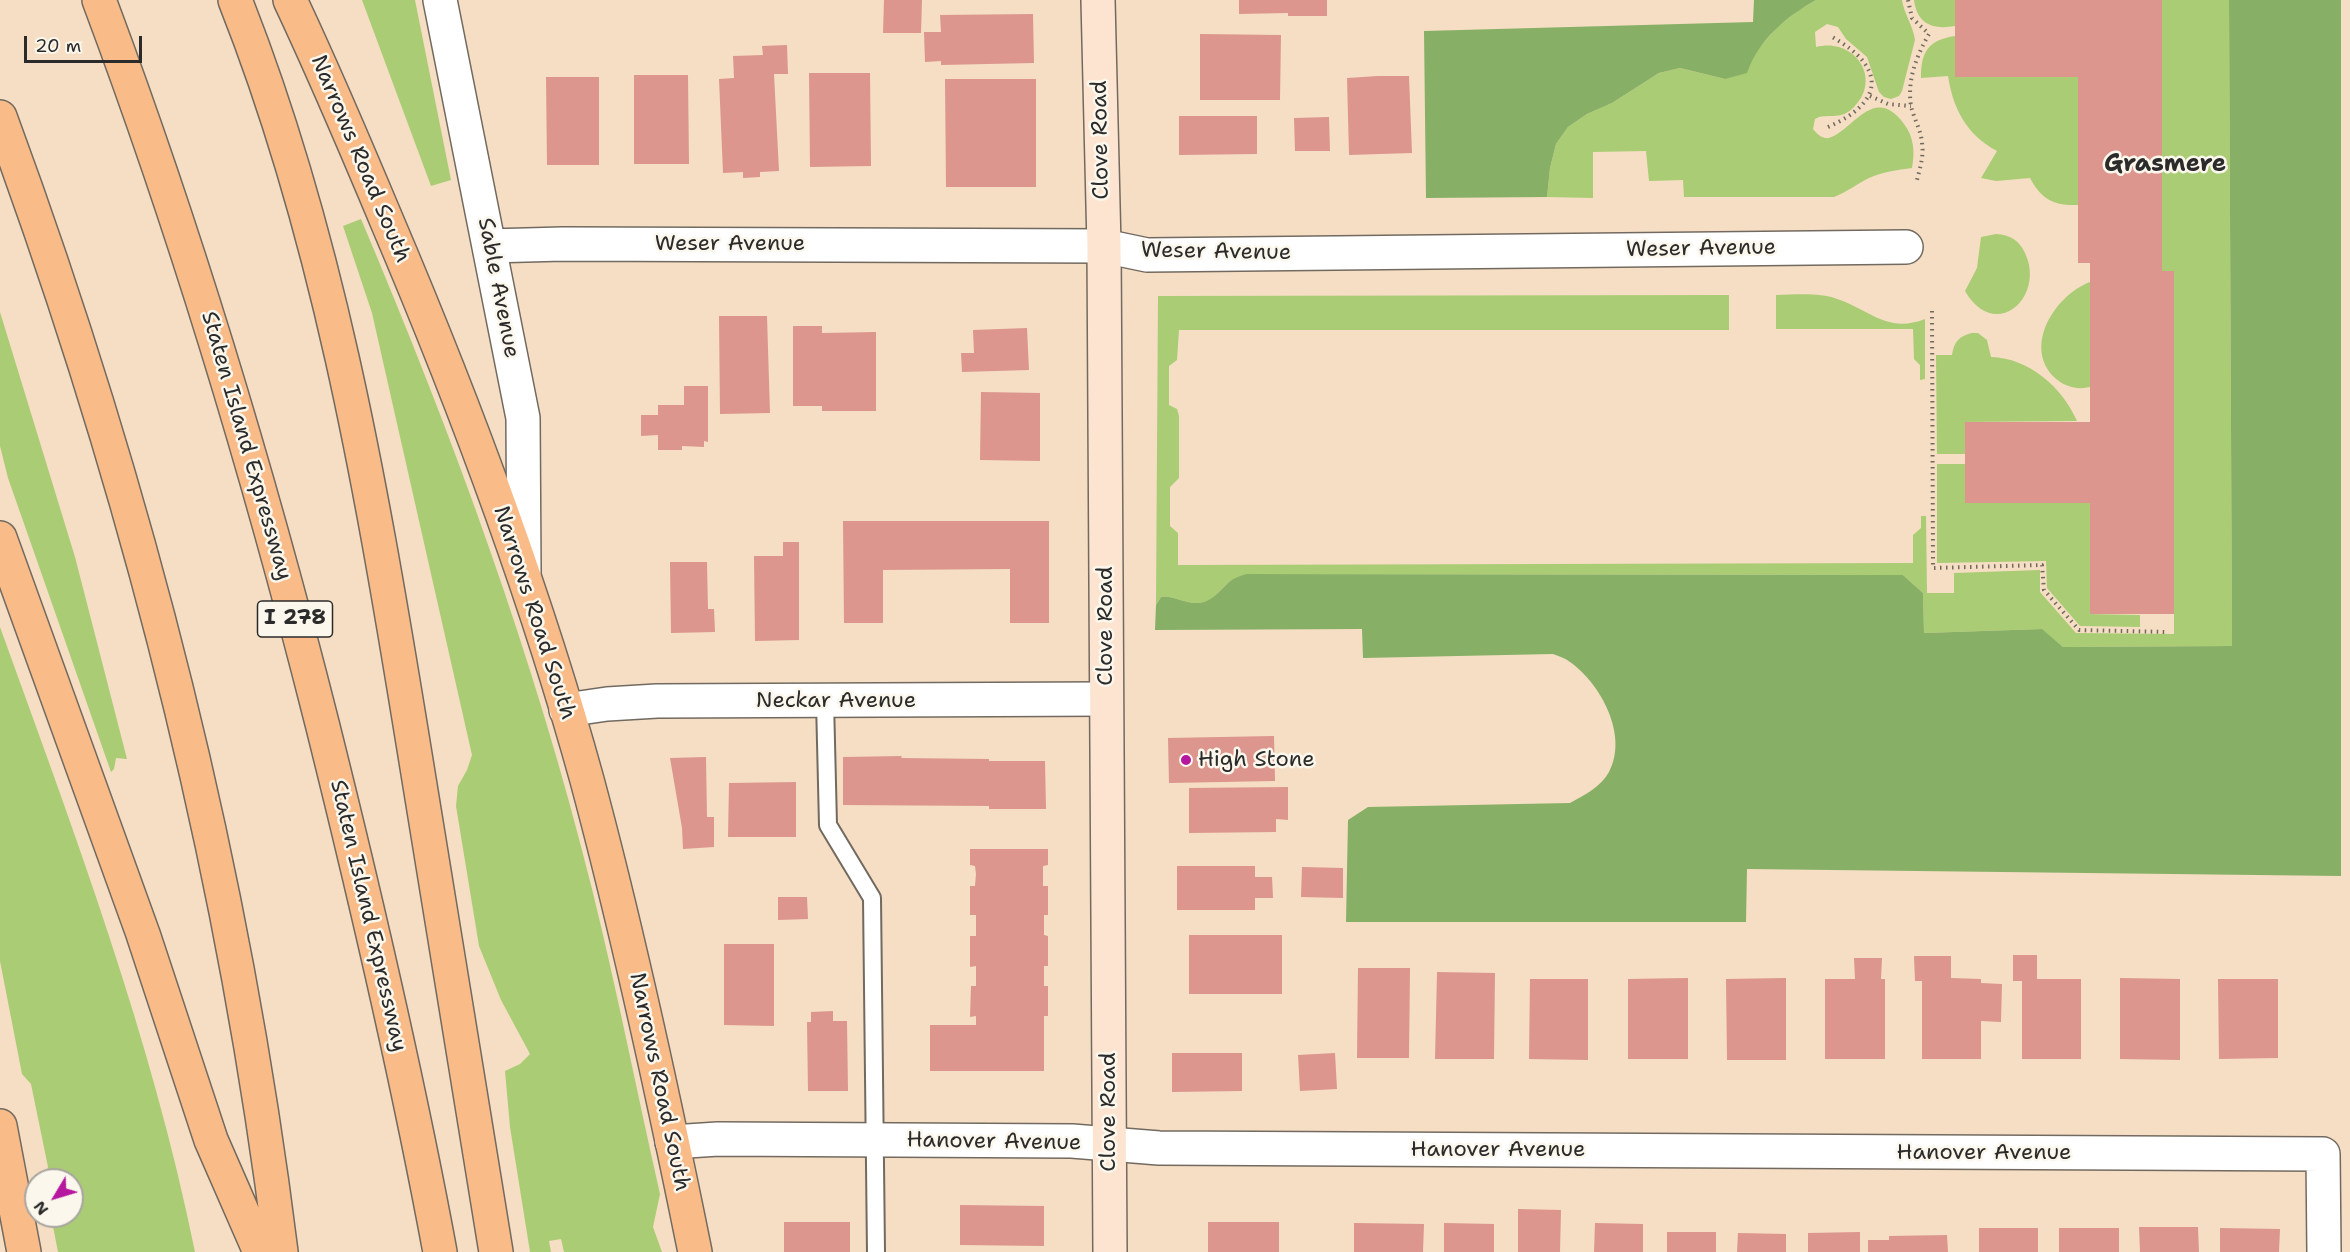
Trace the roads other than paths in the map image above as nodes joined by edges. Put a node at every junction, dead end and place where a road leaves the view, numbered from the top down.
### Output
1 (99, 0) edge
2 (235, 0) edge
3 (290, 0) edge
4 (440, 0) edge
5 (1098, 0) edge
6 (0, 117) edge
7 (489, 246) junction
8 (1104, 246) junction
9 (1906, 247) dead end
10 (0, 538) edge
11 (524, 580) junction
12 (1106, 699) junction
13 (825, 701) junction
14 (566, 710) junction
15 (1, 1139) edge
16 (875, 1140) junction
17 (672, 1142) junction
18 (1110, 1145) junction
19 (24, 1252) edge
20 (260, 1252) edge
21 (281, 1252) edge
22 (440, 1252) edge
23 (496, 1252) edge
24 (695, 1252) edge
25 (876, 1252) edge
26 (1110, 1252) edge
27 (2324, 1252) edge

1 - 22 main road, Staten Island Expressway / I 278
2 - 23 main road
3 - 11 main road, Narrows Road South
4 - 7 street, Sable Avenue
5 - 8 street, Clove Road
6 - 21 main road
7 - 8 street, Weser Avenue
7 - 11 street, Sable Avenue
8 - 9 street, Weser Avenue
8 - 12 street, Clove Road
10 - 20 main road
11 - 14 main road, Narrows Road South
12 - 13 street, Neckar Avenue
12 - 18 street, Clove Road
13 - 14 street, Neckar Avenue
13 - 16 lane
14 - 17 main road, Narrows Road South
15 - 19 main road
16 - 17 street, Hanover Avenue
16 - 18 street, Hanover Avenue
16 - 25 lane
17 - 24 main road, Narrows Road South
18 - 26 street, Clove Road
18 - 27 street, Hanover Avenue

